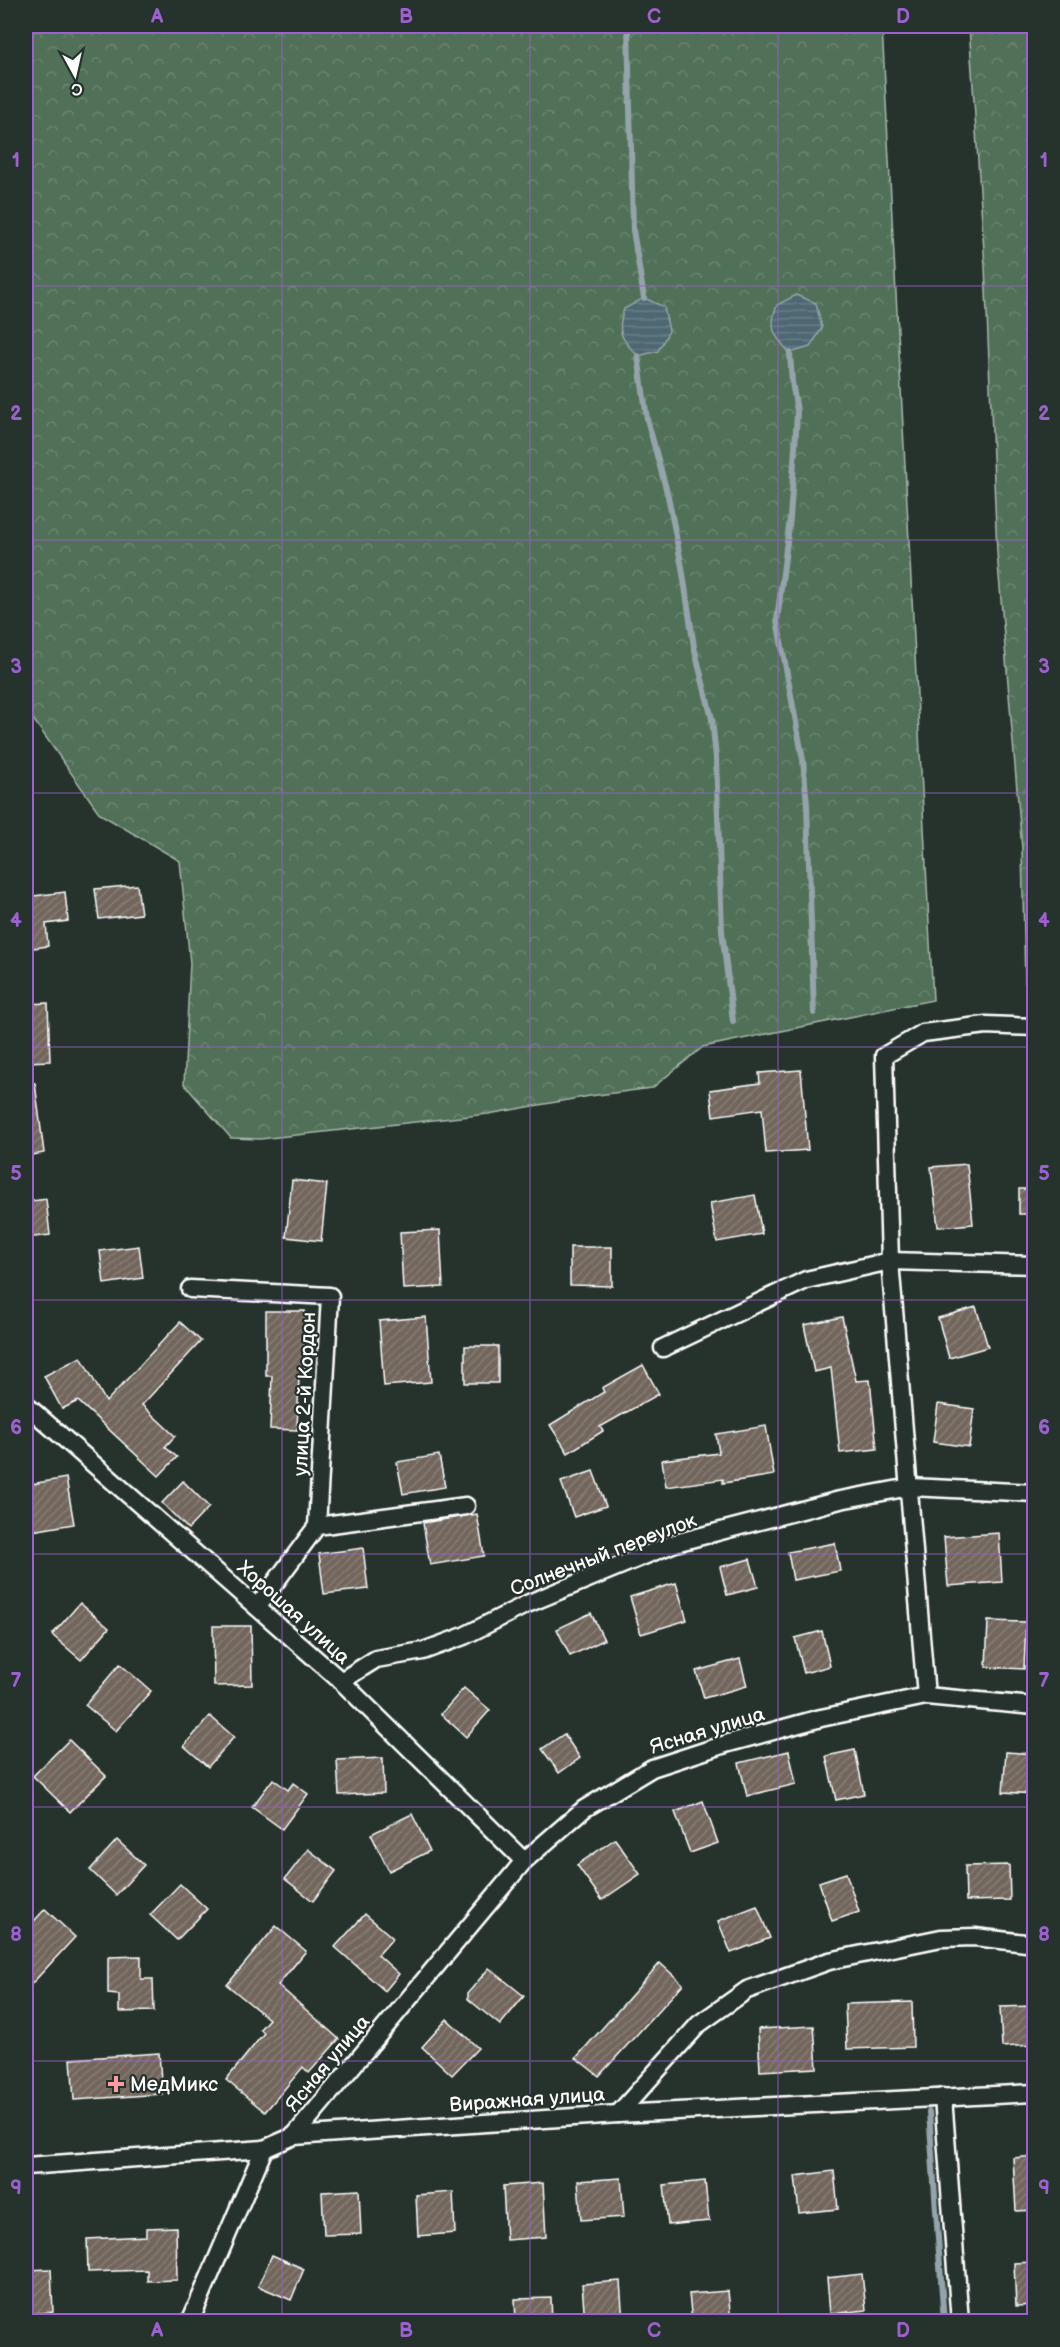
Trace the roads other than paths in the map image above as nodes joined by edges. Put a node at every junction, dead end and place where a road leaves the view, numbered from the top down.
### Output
1 (1035, 1027) edge
2 (890, 1261) junction
3 (1035, 1265) edge
4 (190, 1289) dead end
5 (663, 1348) dead end
6 (26, 1405) edge
7 (910, 1487) junction
8 (1035, 1493) edge
9 (466, 1506) dead end
10 (317, 1526) junction
11 (257, 1607) junction
12 (341, 1682) junction
13 (926, 1696) junction
14 (1035, 1706) edge
15 (524, 1861) junction
16 (1035, 1944) edge
17 (1035, 2093) edge
18 (943, 2097) junction
19 (618, 2114) junction
20 (294, 2136) junction
21 (264, 2149) junction
22 (26, 2166) edge
23 (190, 2322) edge
24 (960, 2322) edge

1 - 2 street
2 - 3 street
2 - 5 street
2 - 7 street
4 - 10 street, улица 2-й Кордон
6 - 11 street, Хорошая улица
7 - 8 street, Солнечный переулок
7 - 12 street, Солнечный переулок
7 - 13 street
9 - 10 street
10 - 11 street
11 - 12 street, Хорошая улица
12 - 15 street, Хорошая улица
13 - 14 street, Ясная улица
13 - 15 street, Ясная улица
15 - 20 street, Ясная улица
16 - 19 street
17 - 18 street, Виражная улица
18 - 19 street, Виражная улица
18 - 24 street
19 - 20 street, Виражная улица
20 - 21 street, Виражная улица
21 - 22 street, Виражная улица
21 - 23 street

